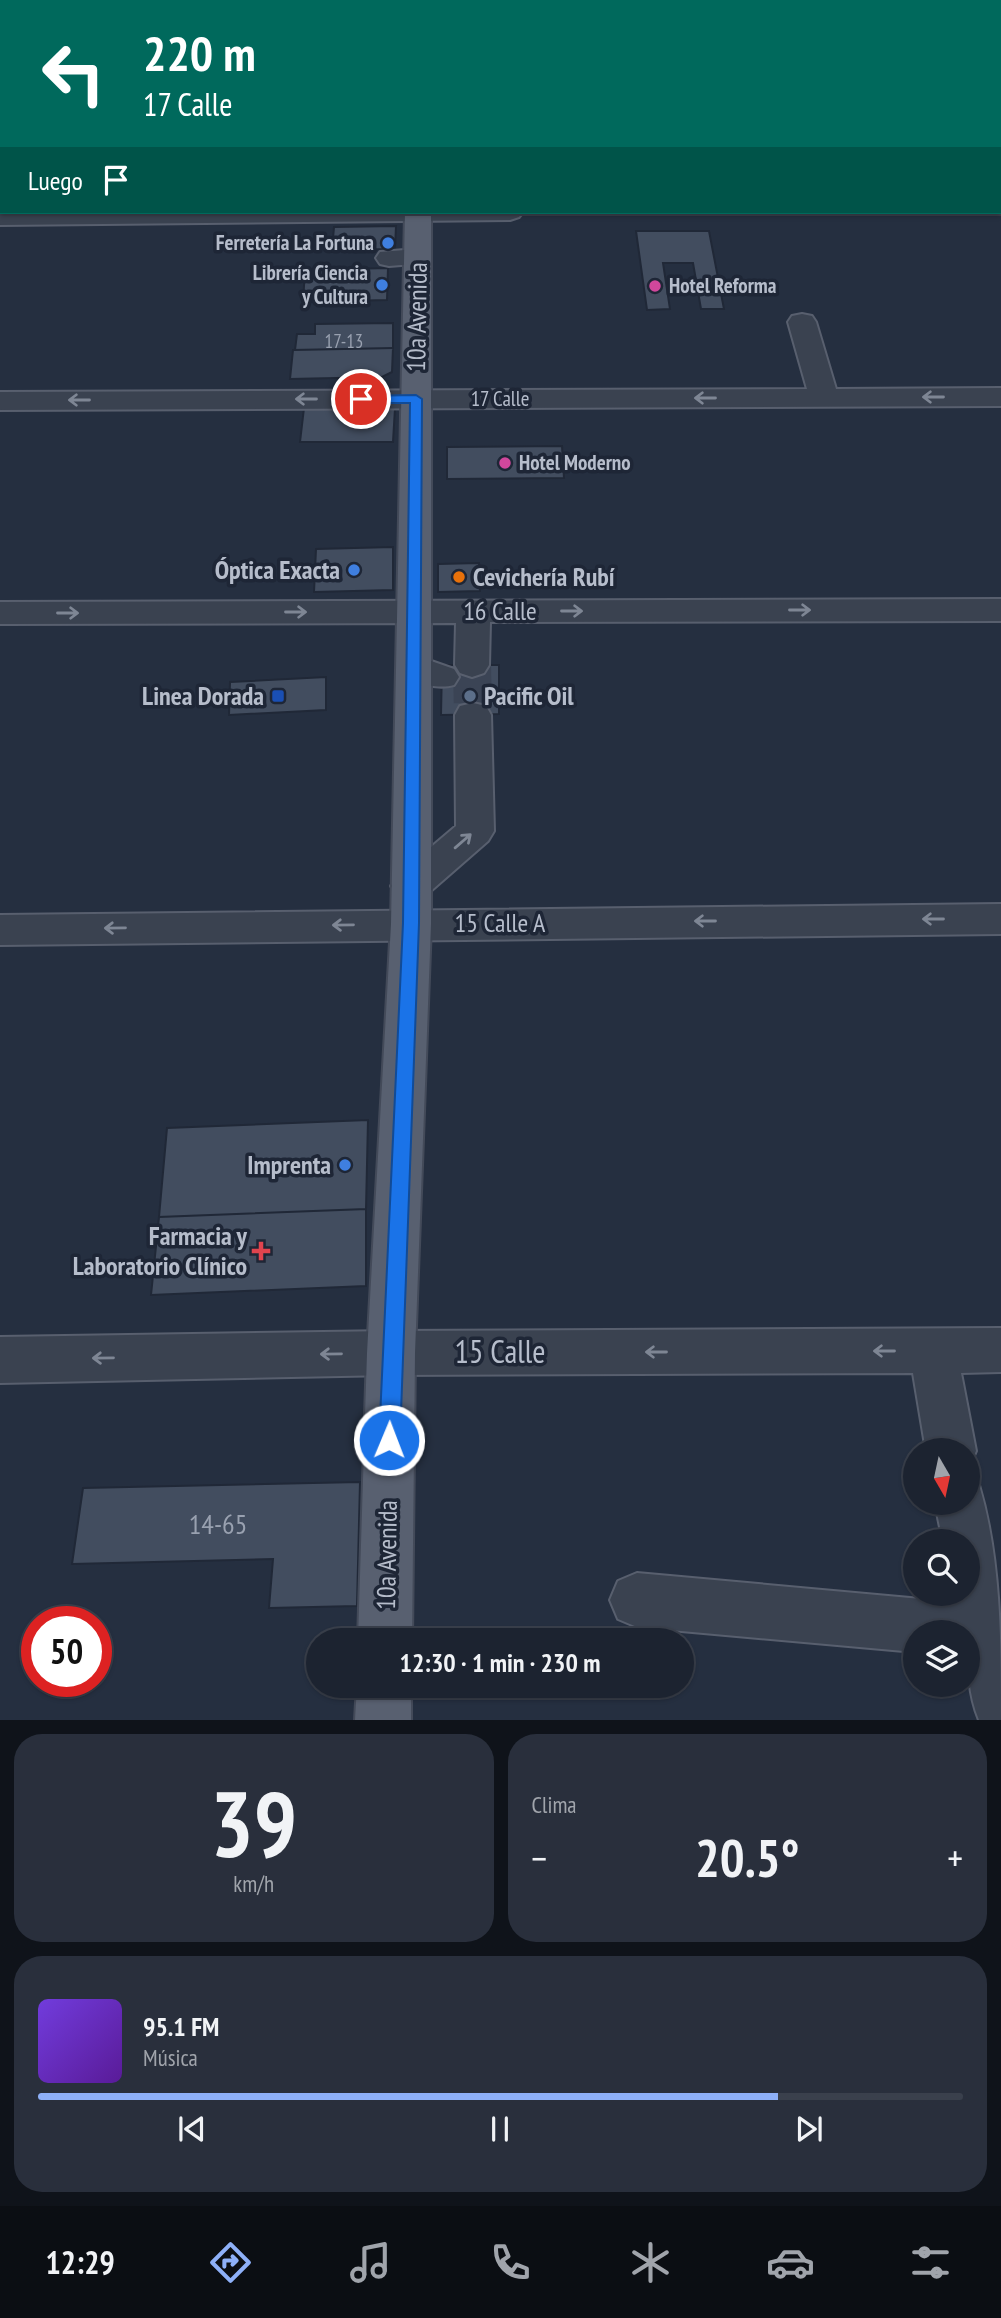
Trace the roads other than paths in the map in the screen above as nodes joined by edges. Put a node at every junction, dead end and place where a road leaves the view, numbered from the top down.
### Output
1 (279, 214) edge
2 (417, 214) edge
3 (0, 218) edge
4 (802, 322) dead end
5 (1001, 397) edge
6 (824, 398) junction
7 (416, 399) junction
8 (0, 401) edge
9 (1001, 610) edge
10 (415, 611) junction
11 (473, 611) junction
12 (0, 613) edge
13 (443, 670) junction
14 (472, 715) tunnel mouth
15 (411, 905) junction
16 (1001, 919) edge
17 (0, 930) edge
18 (1001, 1350) edge
19 (933, 1351) junction
20 (391, 1353) junction
21 (0, 1360) edge
22 (949, 1438) edge
23 (964, 1516) edge
24 (636, 1600) dead end
25 (385, 1628) edge
26 (986, 1632) junction
27 (383, 1698) edge
28 (1001, 1707) edge
29 (383, 1720) edge

1 - 3 street
2 - 7 main road, 10a Avenida
4 - 6 street
5 -> 6 street, 17 Calle
6 -> 7 street, 17 Calle
7 -> 8 street, 17 Calle
7 - 10 main road, 10a Avenida
11 -> 9 street, 16 Calle
10 - 11 street, 16 Calle
12 -> 10 street, 16 Calle
10 - 13 main road, 10a Avenida
11 - 13 street
13 - 15 main road, 10a Avenida
15 -> 14 street
16 -> 15 street, 15 Calle A
15 -> 17 street, 15 Calle A
15 - 20 main road, 10a Avenida
18 - 19 street, 15 Calle
19 -> 20 street, 15 Calle
19 - 22 street
20 -> 21 street, 15 Calle
20 - 25 main road, 10a Avenida
23 - 26 street
24 - 26 street
26 - 28 street
27 - 29 main road

